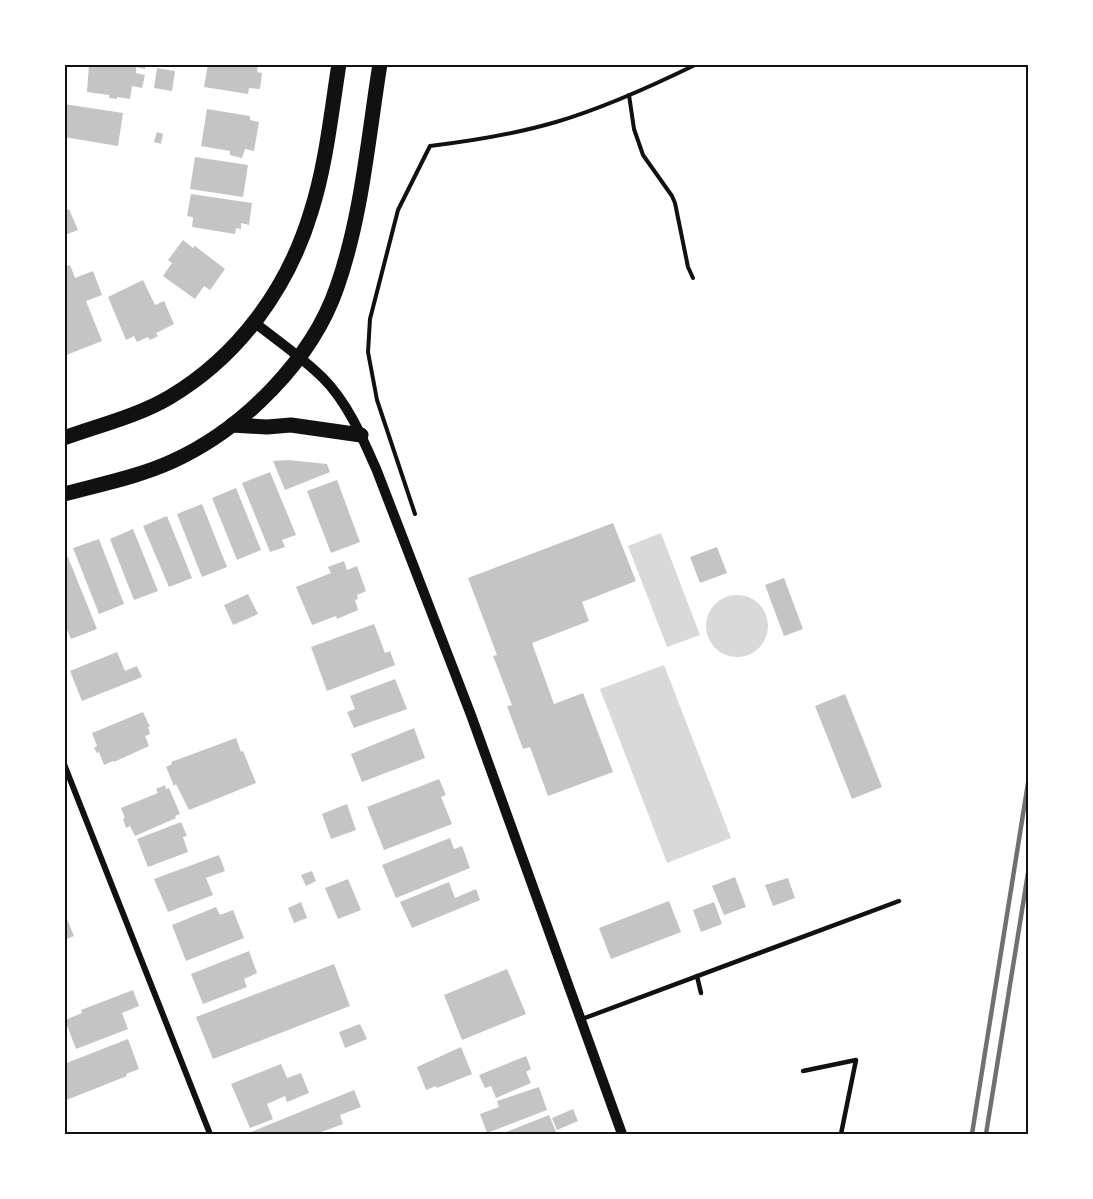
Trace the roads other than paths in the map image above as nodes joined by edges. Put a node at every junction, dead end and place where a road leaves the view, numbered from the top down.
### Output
1 (339, 64) edge
2 (380, 64) edge
3 (255, 323) junction
4 (299, 357) junction
5 (232, 425) junction
6 (361, 435) junction
7 (64, 438) edge
8 (64, 494) edge
9 (64, 764) edge
10 (899, 901) dead end
11 (697, 976) junction
12 (701, 993) dead end
13 (579, 1020) junction
14 (803, 1071) dead end
15 (210, 1134) edge
16 (622, 1134) edge
17 (841, 1134) edge

1 - 3 main road
2 - 4 main road
3 - 4 street
3 - 7 main road
4 - 5 main road
4 - 6 street
5 - 6 main road
5 - 8 main road
6 - 13 street
9 - 15 street
10 - 11 lane
11 - 12 lane
11 - 13 lane
13 - 16 street
14 - 17 lane

